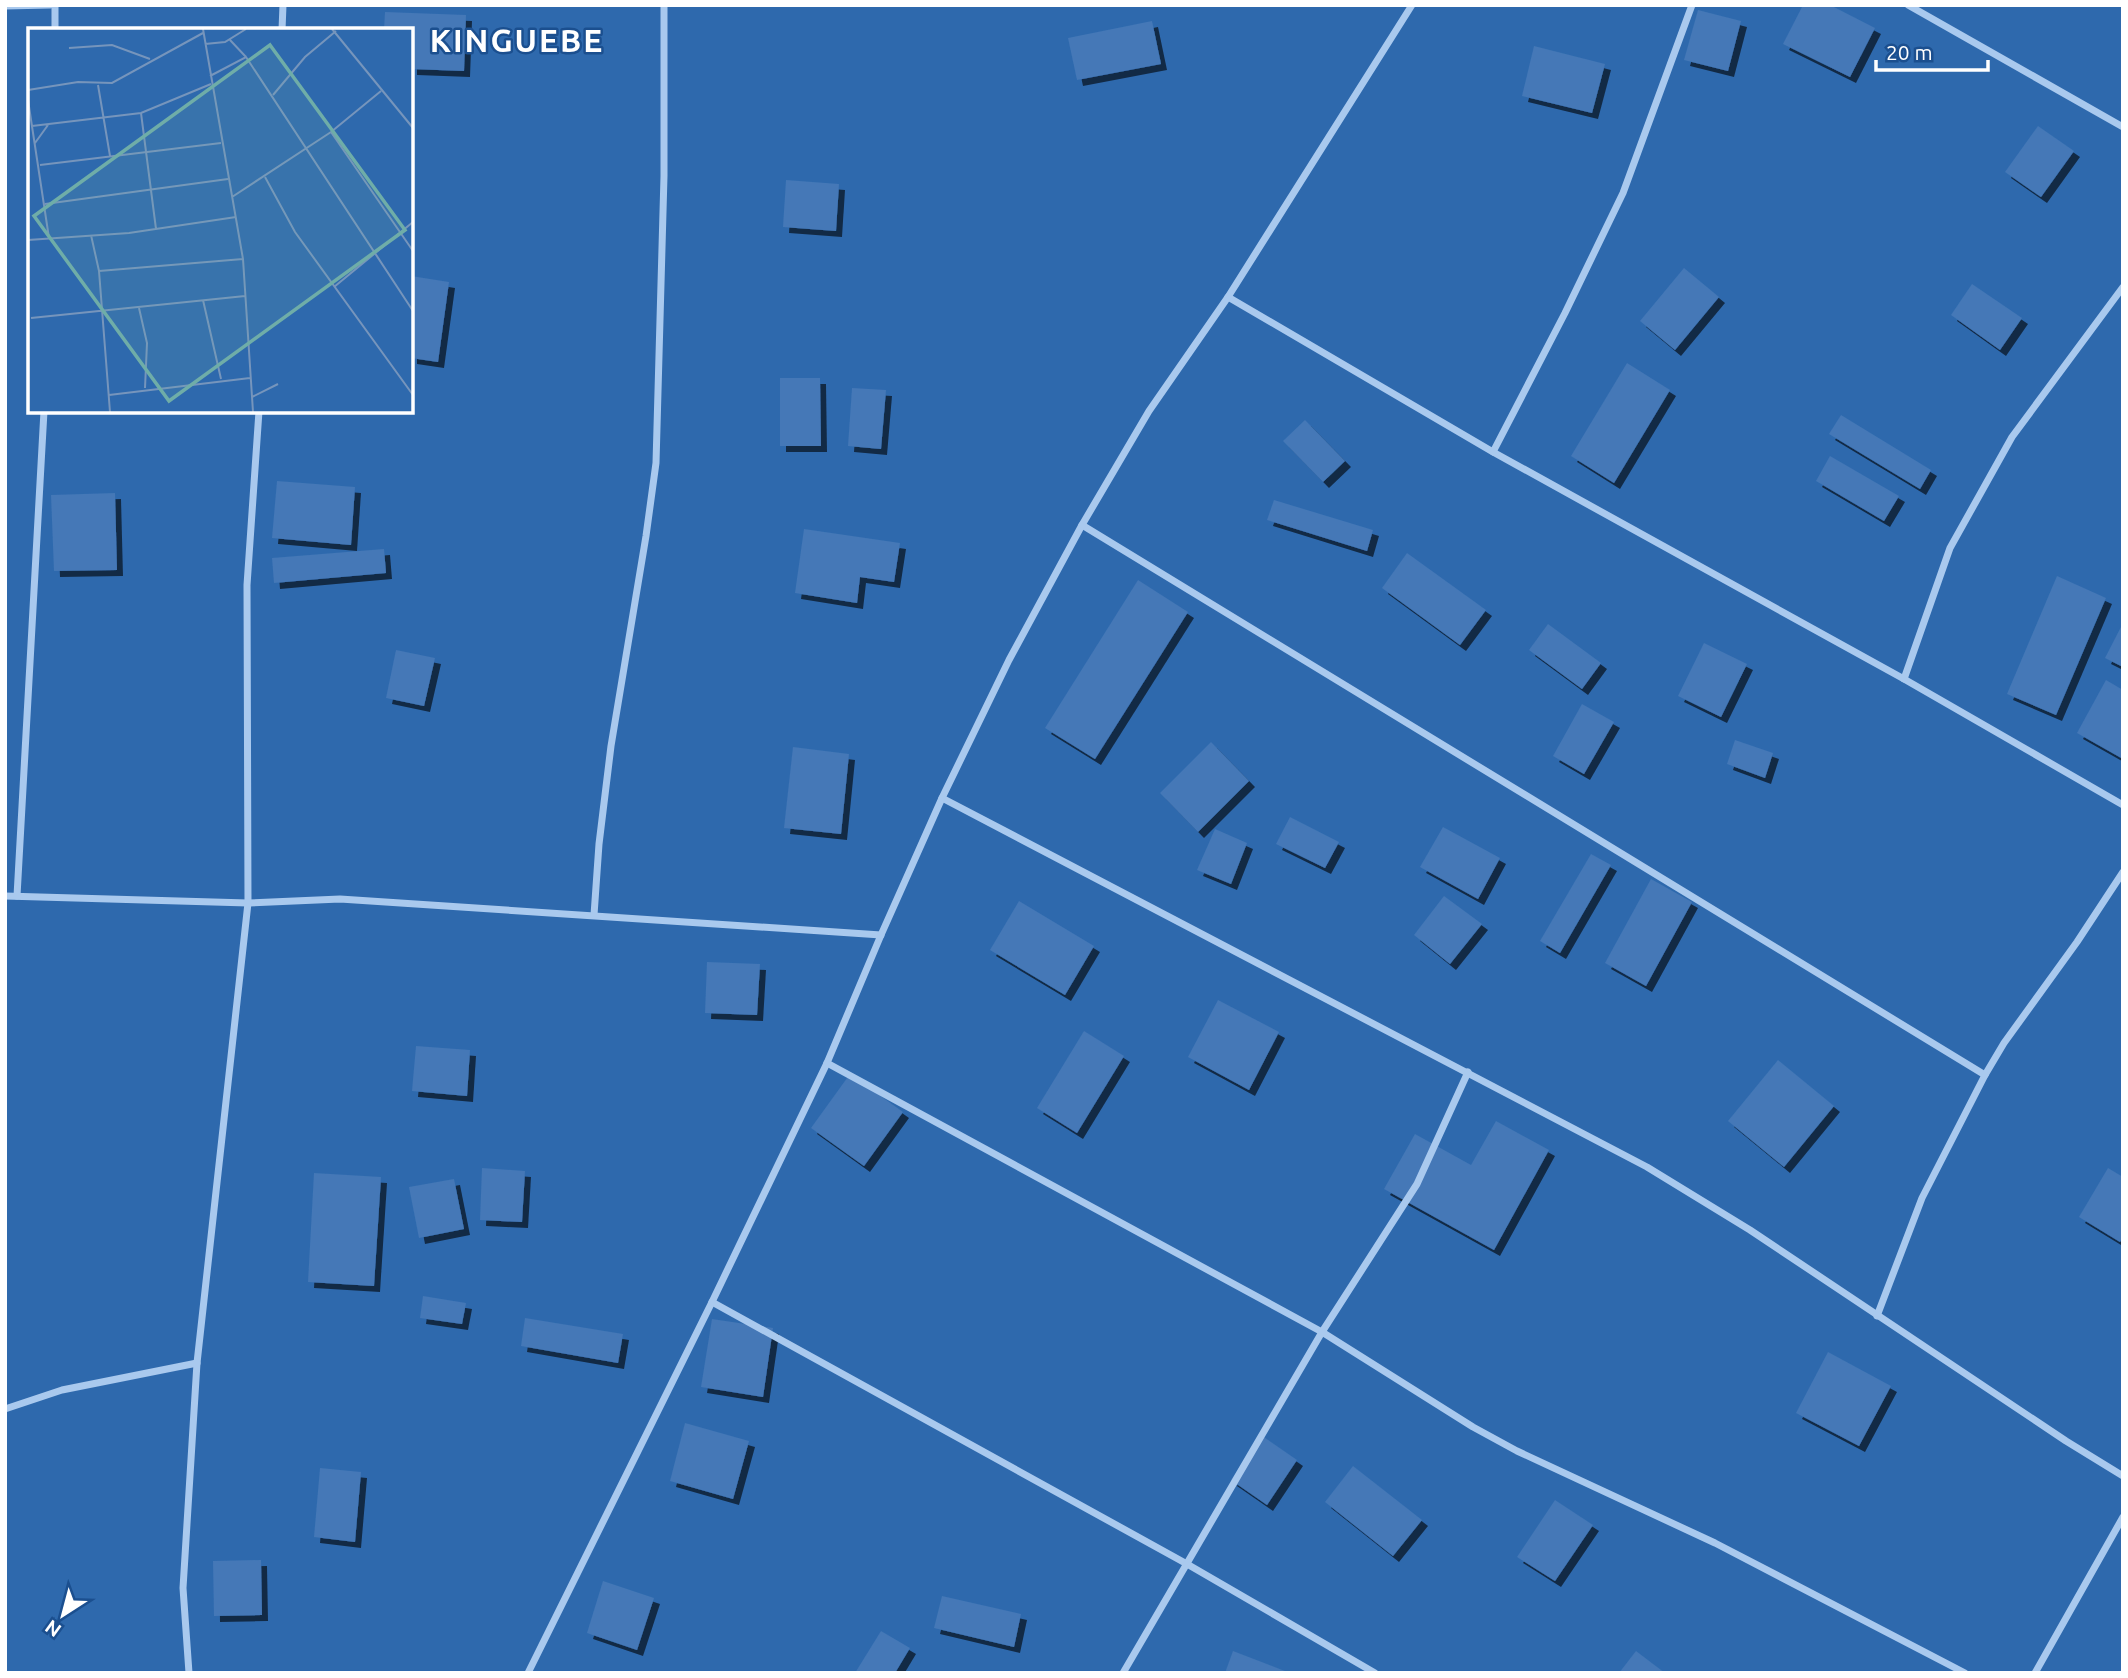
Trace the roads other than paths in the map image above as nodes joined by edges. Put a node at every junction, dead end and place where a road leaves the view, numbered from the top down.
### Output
1 (52, 5) edge
2 (283, 5) edge
3 (664, 5) edge
4 (1412, 5) edge
5 (1692, 5) edge
6 (1909, 5) edge
7 (5, 6) edge
8 (55, 28) edge
9 (282, 28) edge
10 (2123, 127) edge
11 (2123, 287) edge
12 (1228, 297) junction
13 (44, 413) edge
14 (259, 413) edge
15 (1493, 452) junction
16 (1082, 525) junction
17 (1904, 679) junction
18 (942, 799) junction
19 (2123, 805) edge
20 (2123, 872) edge
21 (17, 896) junction
22 (5, 897) edge
23 (248, 903) junction
24 (594, 915) junction
25 (881, 935) junction
26 (827, 1063) junction
27 (1468, 1072) junction
28 (1985, 1074) junction
29 (712, 1302) junction
30 (1877, 1316) junction
31 (1322, 1332) junction
32 (197, 1363) junction
33 (5, 1409) edge
34 (2123, 1476) edge
35 (2123, 1517) edge
36 (1187, 1564) junction
37 (189, 1673) edge
38 (528, 1673) edge
39 (1123, 1673) edge
40 (1375, 1673) edge
41 (1965, 1673) edge
42 (2035, 1673) edge

1 - 7 street
1 - 8 street
2 - 9 street
3 - 24 street
4 - 12 street
5 - 15 street
6 - 10 street
11 - 17 street
12 - 15 street
12 - 16 street
13 - 21 street
14 - 23 street
15 - 17 street
16 - 18 street
16 - 28 street
17 - 19 street
18 - 25 street
18 - 27 street
20 - 28 street
21 - 22 street
21 - 23 street
23 - 24 street
23 - 32 street
24 - 25 street
25 - 26 street
26 - 29 street
26 - 31 street
27 - 30 street
27 - 31 street
28 - 30 street
29 - 36 street
29 - 38 street
30 - 34 street
31 - 36 street
31 - 41 street
32 - 33 street
32 - 37 street
35 - 42 street
36 - 39 street
36 - 40 street

